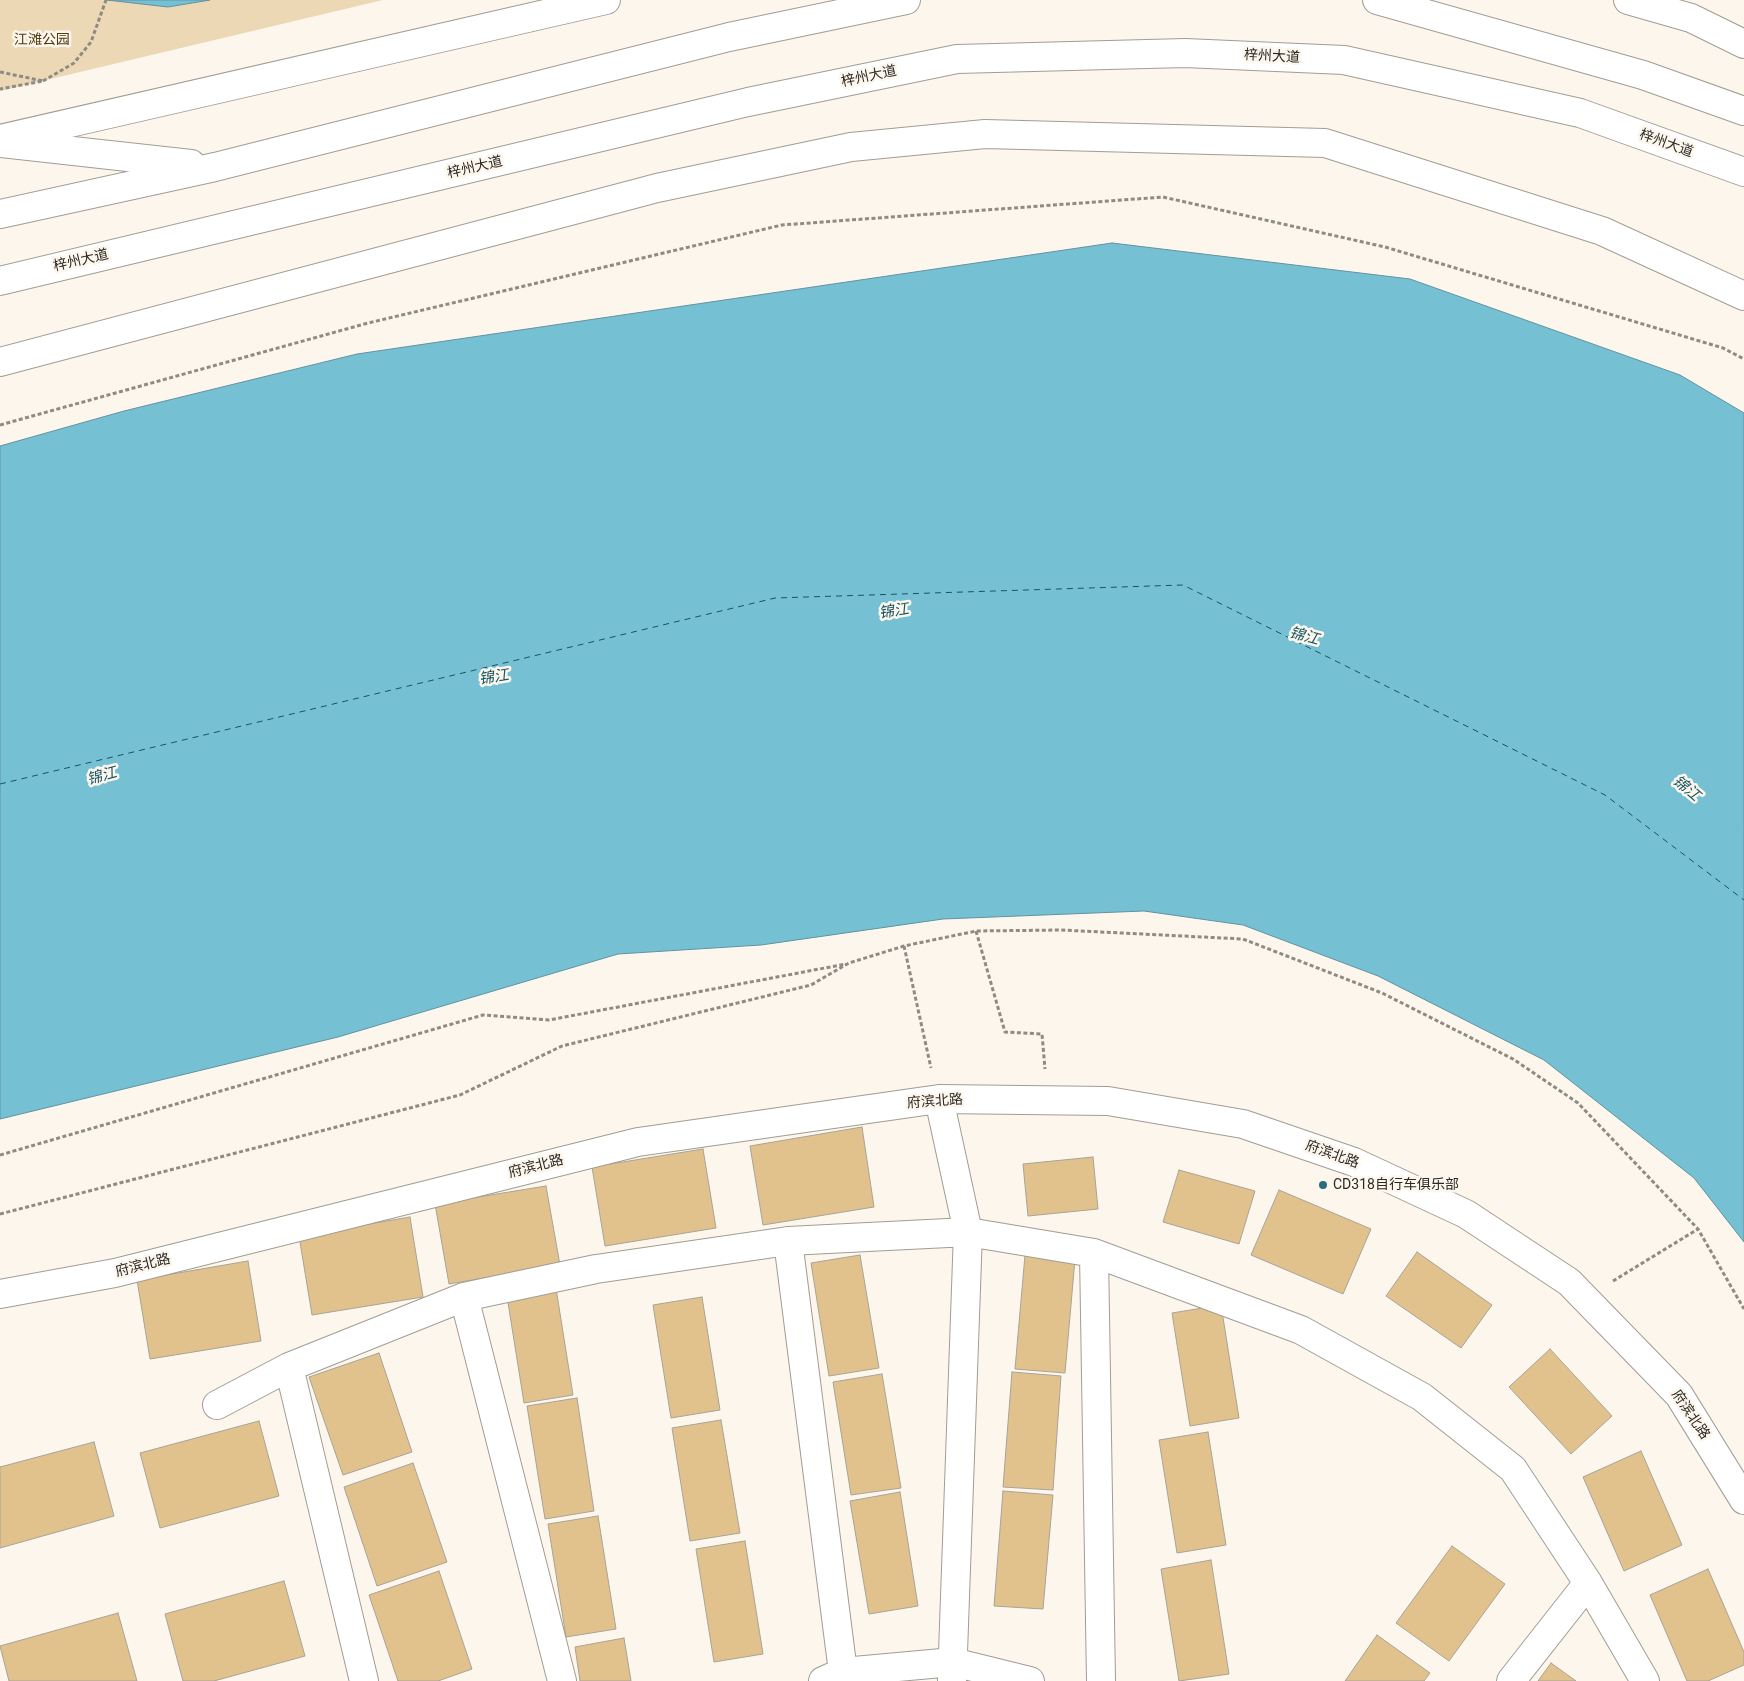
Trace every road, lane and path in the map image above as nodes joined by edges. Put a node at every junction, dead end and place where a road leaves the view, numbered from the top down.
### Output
1 (106, 0) edge
2 (606, 0) edge
3 (906, 0) edge
4 (1377, 0) edge
5 (1628, 0) edge
6 (1744, 44) edge
7 (0, 72) edge
8 (43, 81) junction
9 (0, 89) edge
10 (1744, 111) edge
11 (0, 139) edge
12 (0, 143) edge
13 (215, 167) junction
14 (1744, 172) edge
15 (0, 214) edge
16 (4, 281) edge
17 (1744, 296) edge
18 (1744, 358) edge
19 (0, 362) edge
20 (0, 425) edge
21 (976, 931) junction
22 (904, 946) junction
23 (849, 963) junction
24 (938, 1099) junction
25 (1047, 1100) junction
26 (0, 1155) edge
27 (0, 1214) edge
28 (1698, 1229) junction
29 (968, 1232) junction
30 (788, 1241) junction
31 (1094, 1253) junction
32 (0, 1294) edge
33 (464, 1297) junction
34 (1585, 1298) junction
35 (1744, 1309) edge
36 (289, 1367) junction
37 (217, 1405) dead end
38 (1744, 1500) edge
39 (1588, 1583) junction
40 (952, 1671) edge
41 (833, 1676) edge
42 (364, 1681) edge
43 (562, 1681) edge
44 (1030, 1681) edge
45 (1101, 1681) edge
46 (1511, 1681) edge
47 (1645, 1681) edge

1 - 8 path
2 - 11 main road
3 - 13 main road
4 - 10 main road
5 - 6 main road
7 - 8 path
8 - 9 path
12 - 13 main road
13 - 15 main road
14 - 16 main road, 梓州大道
17 - 19 main road
18 - 20 path
21 - 22 path
21 - 25 path
21 - 28 path
22 - 23 path
22 - 24 path
23 - 26 path
23 - 27 path
24 - 25 main road, 府滨北路
24 - 29 main road
24 - 32 main road, 府滨北路
25 - 34 main road, 府滨北路
28 - 34 path
28 - 35 path
29 - 30 main road
29 - 31 main road
29 - 40 main road
30 - 33 main road
30 - 41 main road
31 - 39 main road
31 - 45 main road
33 - 36 main road
33 - 43 main road
34 - 38 main road, 府滨北路
36 - 37 main road
36 - 42 main road
39 - 46 main road
39 - 47 main road
40 - 41 main road
40 - 44 main road

